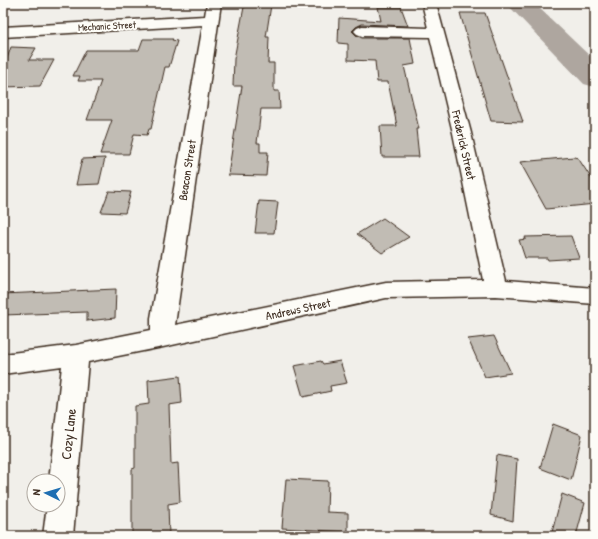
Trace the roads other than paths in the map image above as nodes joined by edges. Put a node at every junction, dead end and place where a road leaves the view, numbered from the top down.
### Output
1 (429, 3) edge
2 (212, 12) edge
3 (362, 31) dead end
4 (3, 32) edge
5 (436, 33) junction
6 (496, 288) junction
7 (595, 296) edge
8 (163, 338) junction
9 (76, 355) junction
10 (3, 364) edge
11 (58, 536) edge

1 - 5 street, Frederick Street
2 - 4 street, Mechanic Street
2 - 8 street, Beacon Street
3 - 5 street
5 - 6 street, Frederick Street
6 - 7 street, Andrews Street
6 - 8 street, Andrews Street
8 - 9 street, Andrews Street
9 - 10 street, Andrews Street
9 - 11 street, Cozy Lane

